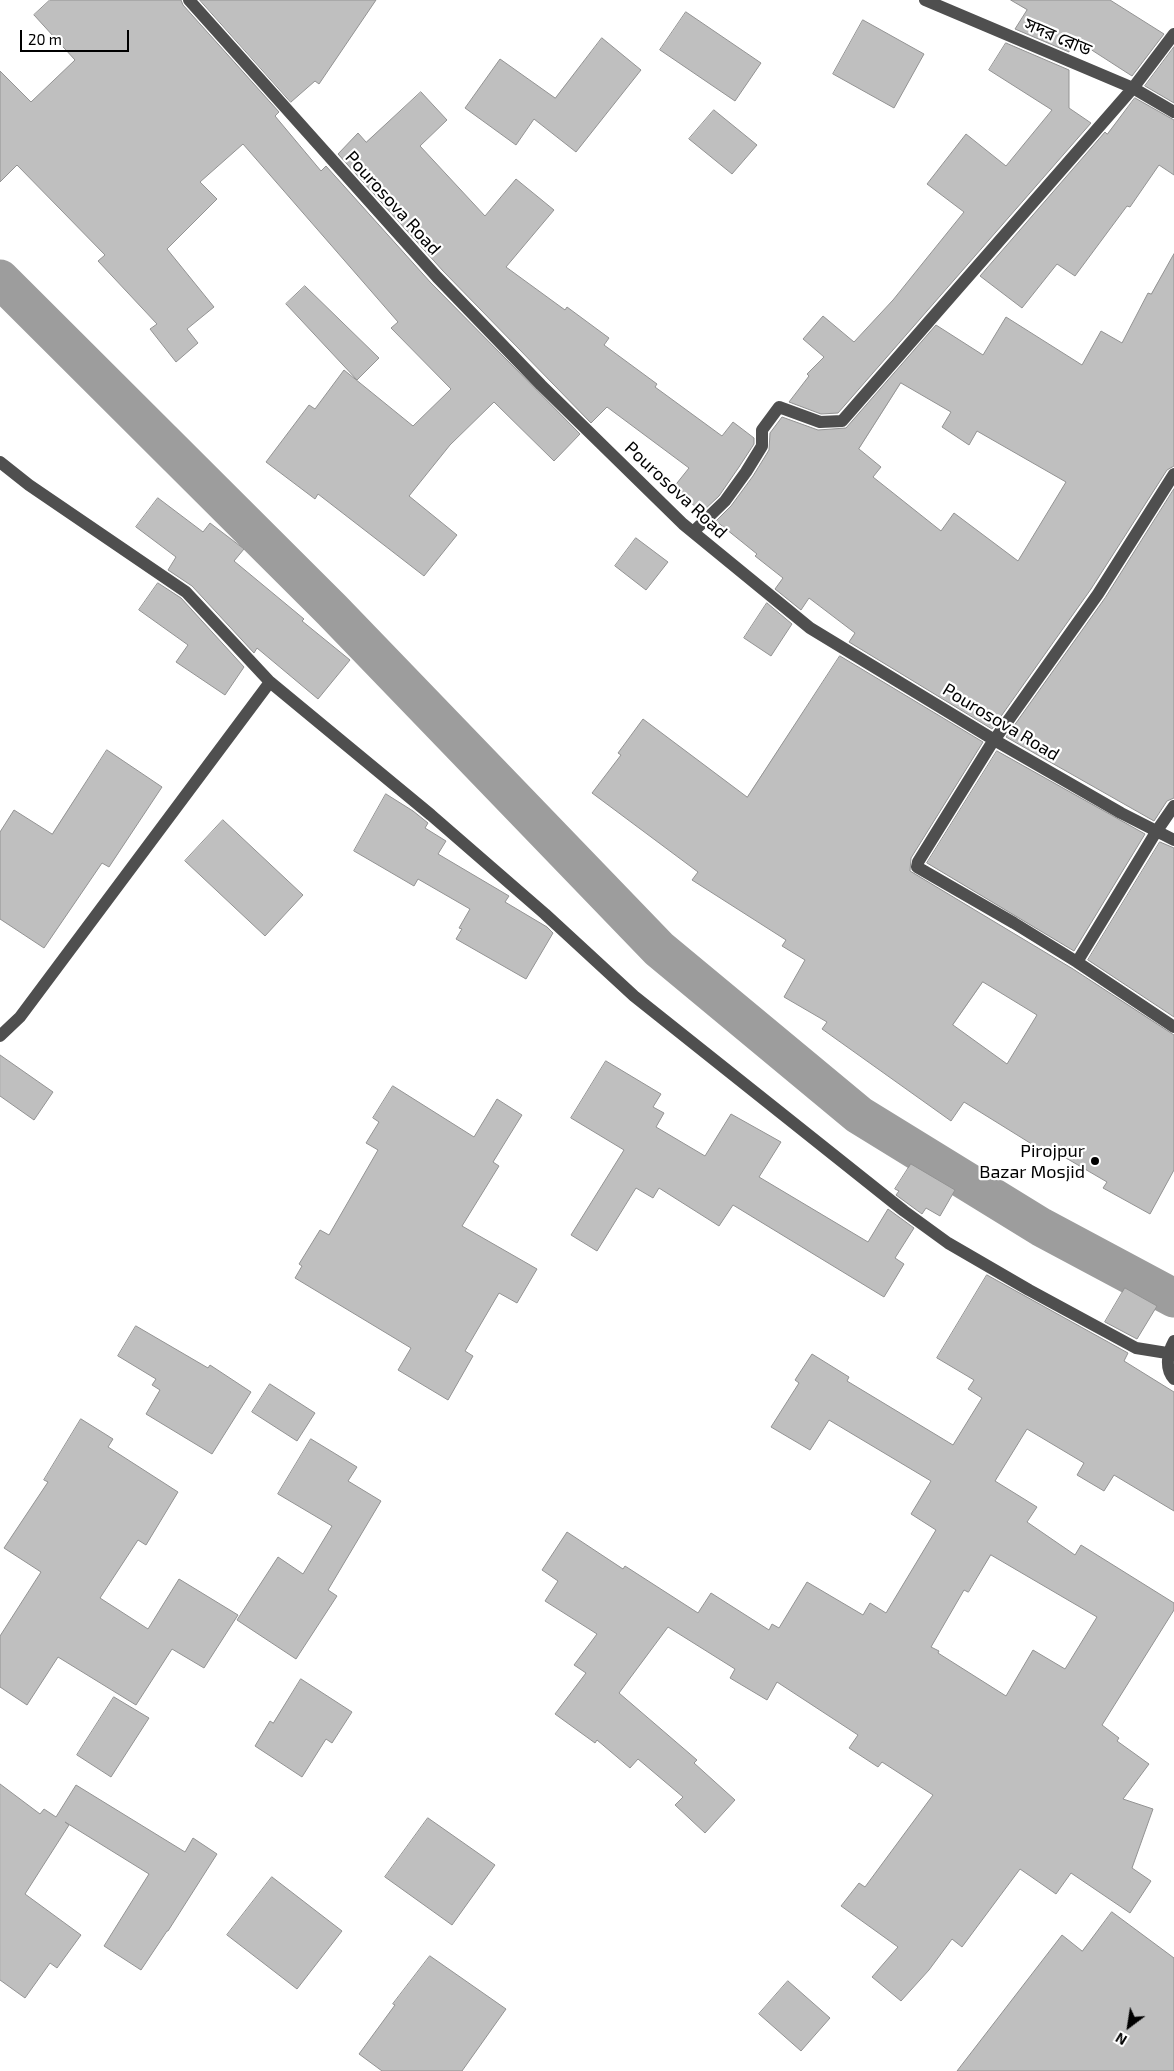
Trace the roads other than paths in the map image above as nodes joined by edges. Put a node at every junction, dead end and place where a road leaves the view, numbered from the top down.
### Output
1 (189, 0) edge
2 (926, 0) edge
3 (1174, 34) edge
4 (1133, 88) junction
5 (1174, 112) edge
6 (0, 462) edge
7 (1174, 474) edge
8 (693, 532) junction
9 (270, 682) junction
10 (996, 741) junction
11 (1174, 806) edge
12 (1156, 832) junction
13 (1174, 840) edge
14 (1077, 962) junction
15 (1174, 1027) edge
16 (0, 1036) edge
17 (1174, 1341) edge
18 (1167, 1353) junction
19 (1174, 1379) edge

1 - 8 street, Pourosova Road
2 - 4 street, সদর রোড
3 - 4 street
4 - 5 street, সদর রোড
4 - 8 street
6 - 9 street
7 - 10 street
8 - 10 street, Pourosova Road
9 - 16 street
9 - 18 street
10 - 12 street, Pourosova Road
10 - 14 street
11 - 12 street
12 - 13 street, Pourosova Road
12 - 14 street
14 - 15 street
17 - 18 street
18 - 19 street

